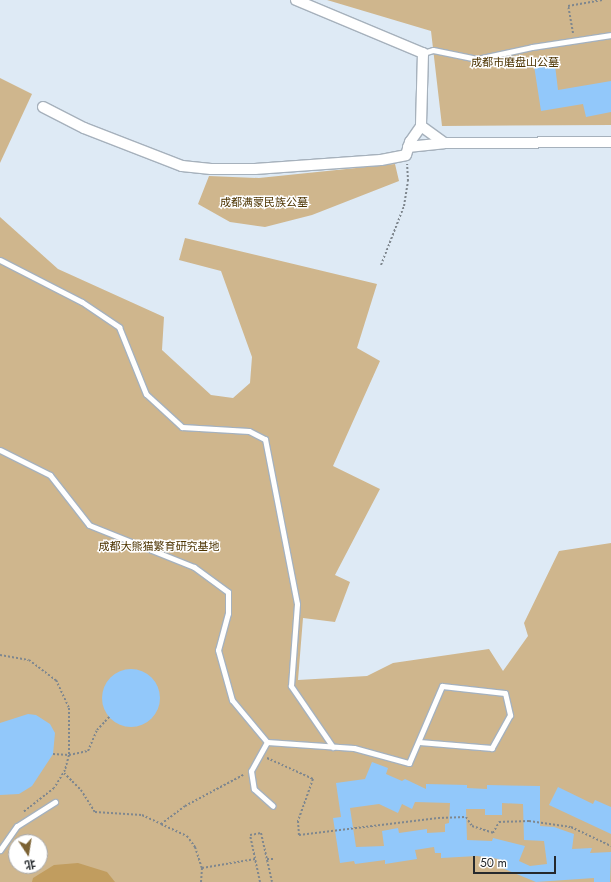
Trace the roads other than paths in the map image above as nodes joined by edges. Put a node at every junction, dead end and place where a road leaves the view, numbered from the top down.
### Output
1 (296, 0) edge
2 (611, 35) edge
3 (423, 53) junction
4 (43, 107) dead end
5 (421, 126) junction
6 (611, 142) edge
7 (444, 144) junction
8 (407, 151) junction
9 (0, 260) edge
10 (0, 450) edge
11 (267, 742) junction
12 (419, 742) junction
13 (333, 746) junction
14 (55, 802) dead end
15 (273, 806) dead end
16 (0, 850) edge

1 - 3 street
2 - 3 lane
3 - 5 street
4 - 8 street
5 - 7 street
5 - 8 street
6 - 7 street
7 - 8 street
9 - 13 lane
10 - 11 lane
11 - 13 lane
11 - 15 lane
12 - 12 lane
12 - 13 lane
14 - 16 lane

